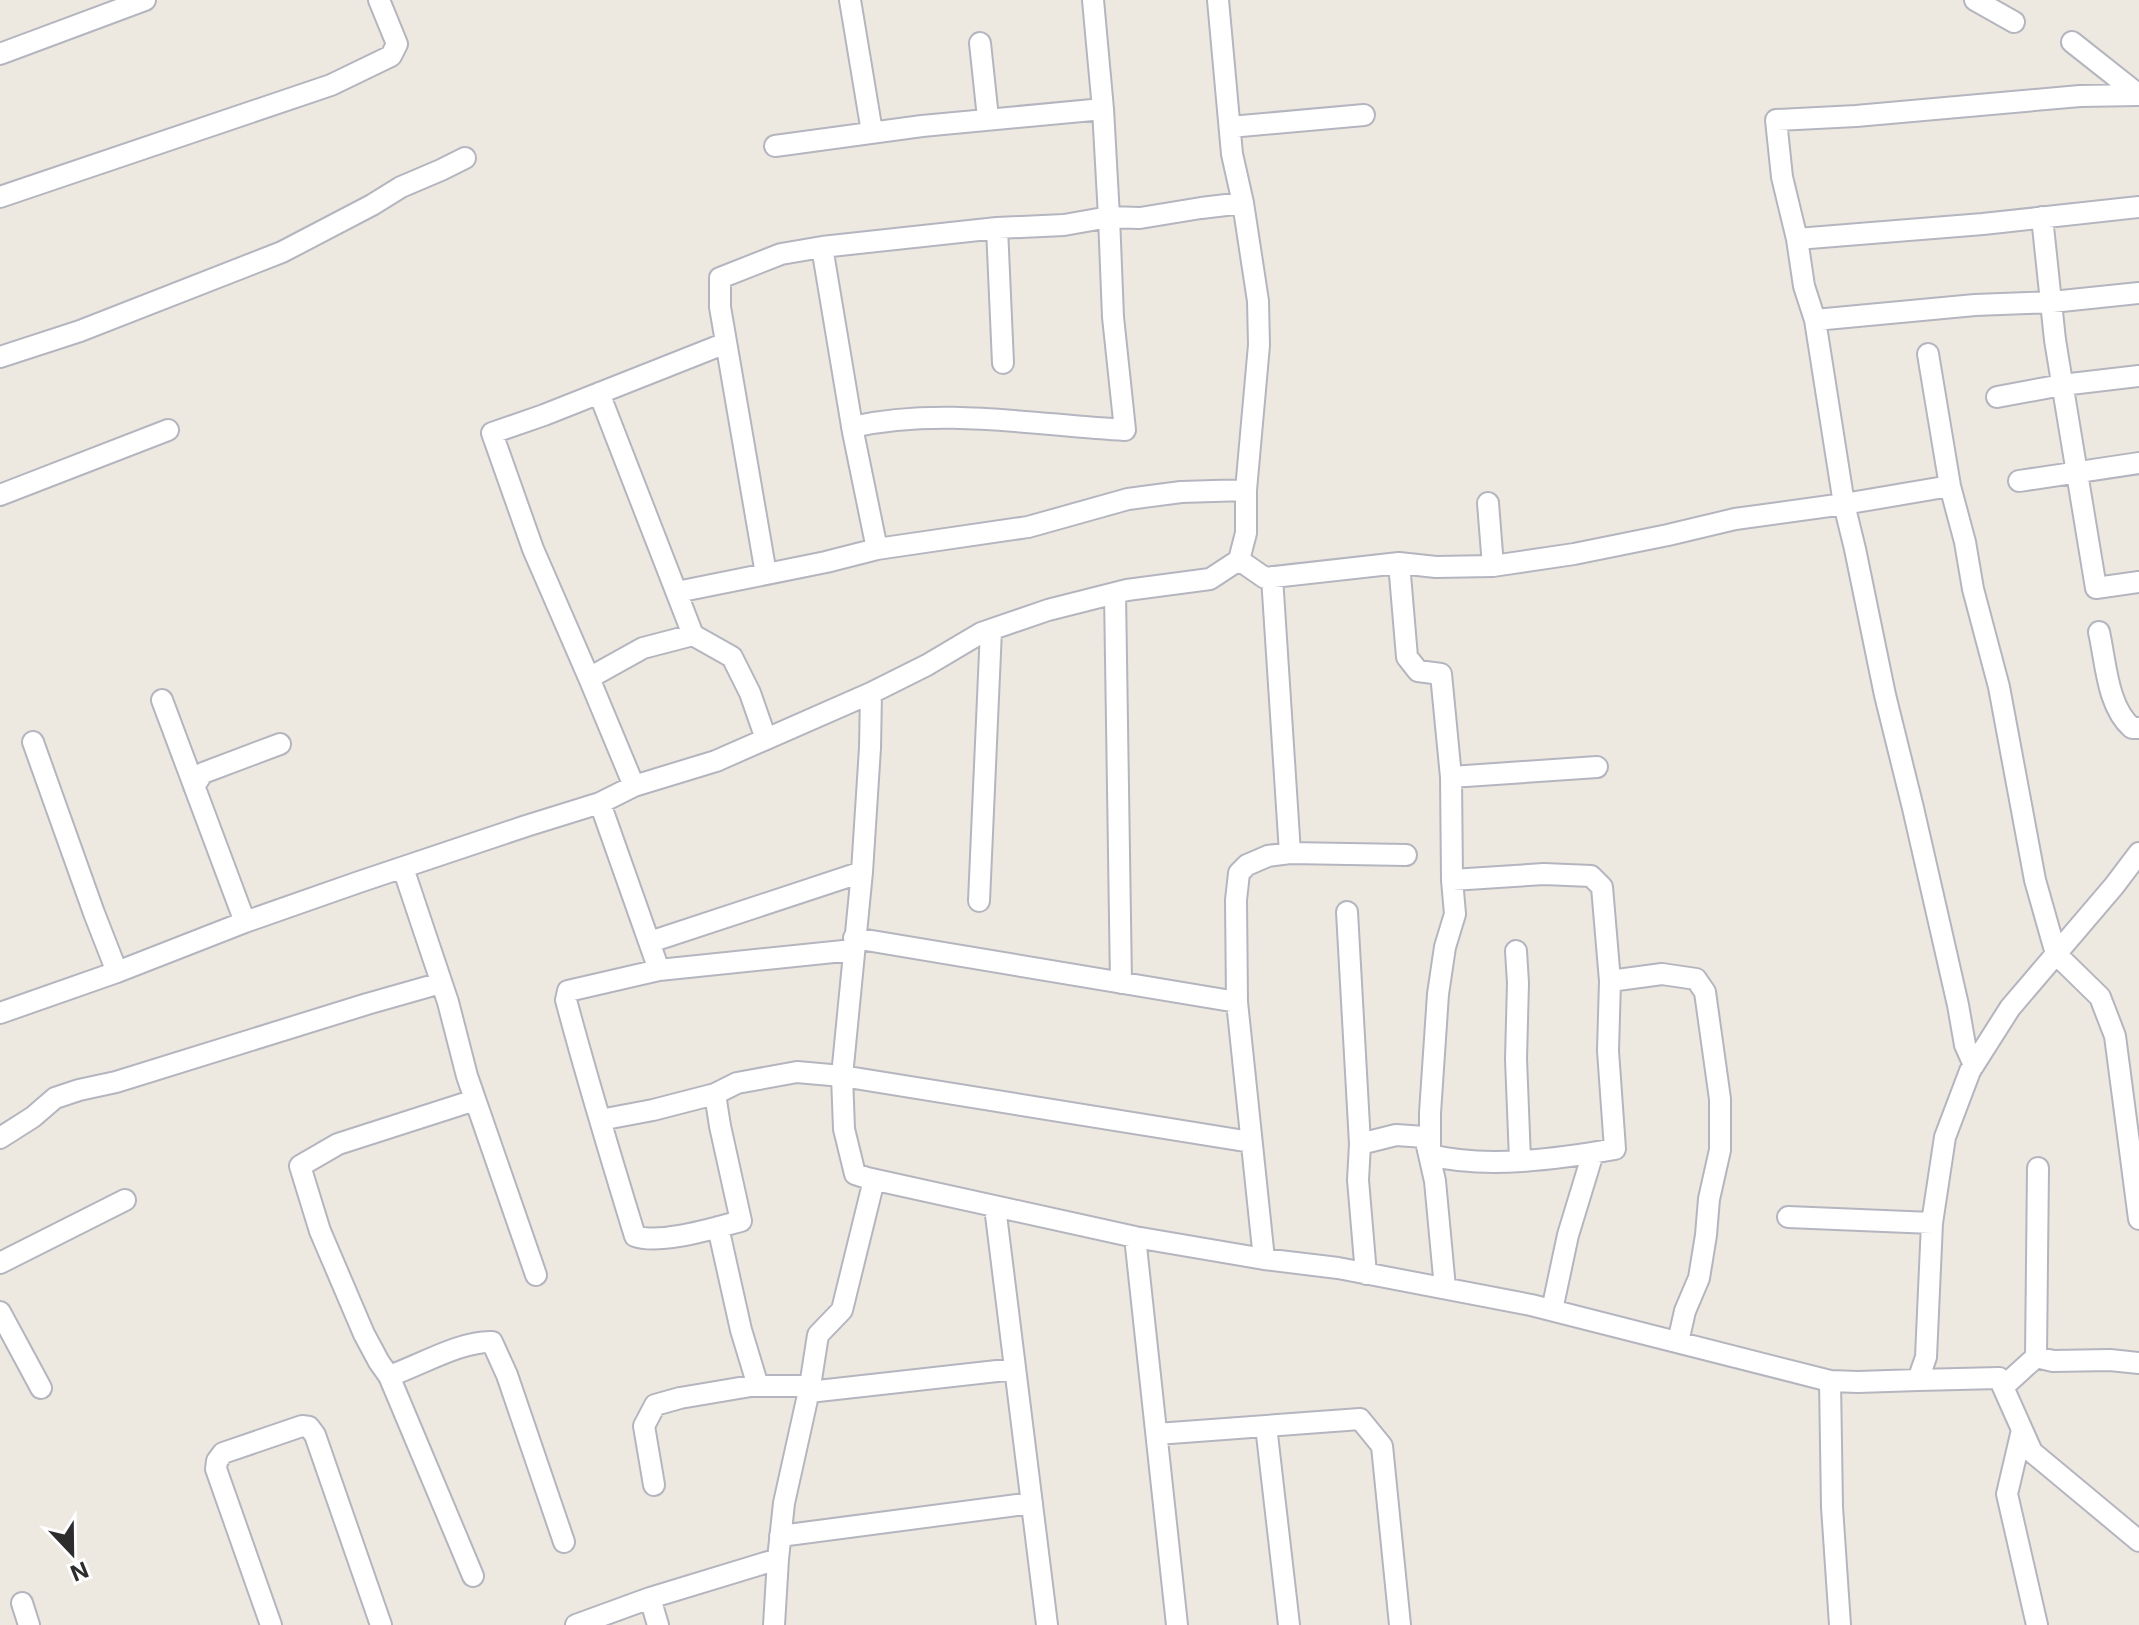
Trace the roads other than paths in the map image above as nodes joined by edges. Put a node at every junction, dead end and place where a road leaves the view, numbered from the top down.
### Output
1 (145, 0) edge
2 (379, 0) edge
3 (850, 0) edge
4 (1093, 0) edge
5 (1218, 0) edge
6 (1975, 0) edge
7 (2014, 22) dead end
8 (2072, 42) dead end
9 (980, 43) dead end
10 (0, 54) edge
11 (2139, 95) edge
12 (1103, 109) junction
13 (1364, 115) dead end
14 (988, 118) junction
15 (1230, 127) junction
16 (872, 132) junction
17 (775, 146) dead end
18 (465, 158) dead end
19 (0, 197) edge
20 (1243, 203) junction
21 (2139, 207) edge
22 (1109, 217) junction
23 (2042, 217) junction
24 (997, 228) junction
25 (1797, 239) junction
26 (822, 247) junction
27 (2139, 293) edge
28 (2052, 302) junction
29 (1815, 320) junction
30 (726, 343) junction
31 (1928, 354) dead end
32 (0, 357) edge
33 (1003, 363) dead end
34 (2139, 376) edge
35 (2062, 385) junction
36 (599, 393) junction
37 (1997, 397) dead end
38 (852, 427) junction
39 (168, 430) dead end
40 (2139, 463) edge
41 (2078, 472) junction
42 (2019, 481) dead end
43 (1950, 486) junction
44 (1246, 490) junction
45 (0, 495) edge
46 (1488, 503) dead end
47 (1844, 504) junction
48 (877, 549) junction
49 (1239, 560) junction
50 (1399, 563) junction
51 (1493, 566) junction
52 (766, 574) junction
53 (1272, 577) junction
54 (2139, 582) edge
55 (677, 592) junction
56 (1115, 593) junction
57 (991, 630) junction
58 (2099, 632) dead end
59 (693, 635) junction
60 (589, 678) junction
61 (871, 693) junction
62 (162, 700) dead end
63 (2139, 728) edge
64 (766, 739) junction
65 (33, 742) dead end
66 (280, 744) dead end
67 (1597, 767) dead end
68 (1451, 777) junction
69 (194, 786) junction
70 (634, 786) junction
71 (600, 803) junction
72 (1290, 853) junction
73 (2139, 853) edge
74 (1406, 855) dead end
75 (403, 868) junction
76 (862, 872) junction
77 (1452, 880) junction
78 (979, 901) dead end
79 (1347, 912) dead end
80 (245, 922) junction
81 (650, 942) junction
82 (854, 944) junction
83 (1516, 951) dead end
84 (2056, 954) junction
85 (659, 970) junction
86 (117, 972) junction
87 (1610, 981) junction
88 (441, 983) junction
89 (1121, 983) junction
90 (1237, 1002) junction
91 (0, 1013) edge
92 (1974, 1065) junction
93 (842, 1076) junction
94 (715, 1094) junction
95 (475, 1100) junction
96 (600, 1120) junction
97 (0, 1138) edge
98 (1251, 1142) junction
99 (1360, 1144) junction
100 (1593, 1153) junction
101 (1430, 1155) junction
102 (1520, 1160) junction
103 (2038, 1168) dead end
104 (874, 1180) junction
105 (125, 1200) dead end
106 (995, 1207) junction
107 (1788, 1217) dead end
108 (2139, 1219) edge
109 (1932, 1223) junction
110 (718, 1227) junction
111 (1135, 1237) junction
112 (1264, 1259) junction
113 (0, 1263) edge
114 (1366, 1274) junction
115 (536, 1275) dead end
116 (1445, 1288) junction
117 (1552, 1310) junction
118 (0, 1312) edge
119 (1678, 1342) junction
120 (2036, 1357) junction
121 (2139, 1363) edge
122 (1015, 1369) junction
123 (389, 1376) junction
124 (1918, 1380) junction
125 (1830, 1381) junction
126 (758, 1386) junction
127 (2003, 1387) junction
128 (41, 1388) dead end
129 (810, 1389) junction
130 (1266, 1426) junction
131 (2022, 1430) junction
132 (1157, 1434) junction
133 (654, 1485) dead end
134 (1032, 1503) junction
135 (780, 1536) junction
136 (2139, 1541) edge
137 (564, 1542) dead end
138 (778, 1559) junction
139 (473, 1576) dead end
140 (650, 1598) junction
141 (22, 1603) dead end
142 (29, 1625) edge
143 (271, 1625) edge
144 (381, 1625) edge
145 (576, 1625) edge
146 (658, 1625) edge
147 (774, 1625) edge
148 (1047, 1625) edge
149 (1177, 1625) edge
150 (1289, 1625) edge
151 (1400, 1625) edge
152 (1840, 1625) edge
153 (2037, 1625) edge

1 - 10 street
2 - 19 street
3 - 16 street
4 - 12 street
5 - 15 street
6 - 7 street
8 - 11 street
9 - 14 street
11 - 25 street
12 - 14 street
12 - 22 street
13 - 15 street
14 - 16 street
15 - 20 street
16 - 17 street
18 - 32 street
20 - 22 street
20 - 44 street
21 - 23 street
22 - 24 street
22 - 38 street
23 - 25 street
23 - 28 street
24 - 26 street
24 - 33 street
25 - 29 street
26 - 30 street
26 - 38 street
27 - 28 street
28 - 29 street
28 - 35 street
29 - 47 street
30 - 36 street
30 - 52 street
31 - 43 street
34 - 35 street
35 - 37 street
35 - 41 street
36 - 55 street
36 - 60 street
38 - 48 street
39 - 45 street
40 - 41 street
41 - 42 street
41 - 54 street
43 - 47 street
43 - 84 street
44 - 48 street
44 - 49 street
46 - 51 street
47 - 51 street
47 - 92 street
48 - 52 street
49 - 53 street
49 - 56 street
50 - 51 street
50 - 53 street
50 - 68 street
52 - 55 street
53 - 72 street
55 - 59 street
56 - 57 street
56 - 89 street
57 - 61 street
57 - 78 street
58 - 63 street
59 - 60 street
59 - 64 street
60 - 70 street
61 - 64 street
61 - 76 street
62 - 69 street
64 - 70 street
65 - 86 street
66 - 69 street
67 - 68 street
68 - 77 street
69 - 80 street
70 - 71 street
71 - 75 street
71 - 81 street
72 - 74 street
72 - 90 street
73 - 84 street
75 - 80 street
75 - 88 street
76 - 81 street
76 - 82 street
77 - 87 street
77 - 101 street
79 - 99 street
80 - 86 street
81 - 85 street
82 - 85 street
82 - 89 street
82 - 93 street
83 - 102 street
84 - 92 street
84 - 108 street
85 - 96 street
86 - 91 street
87 - 100 street
87 - 119 street
88 - 95 street
88 - 97 street
89 - 90 street
90 - 98 street
92 - 109 street
93 - 94 street
93 - 98 street
93 - 104 street
94 - 96 street
94 - 110 street
95 - 115 street
95 - 123 street
96 - 110 street
98 - 112 street
99 - 101 street
99 - 114 street
100 - 102 street
100 - 117 street
101 - 102 street
101 - 116 street
103 - 120 street
104 - 106 street
104 - 129 street
105 - 113 street
106 - 111 street
106 - 122 street
107 - 109 street
109 - 124 street
110 - 126 street
111 - 112 street
111 - 132 street
112 - 114 street
114 - 116 street
116 - 117 street
117 - 119 street
118 - 128 street
119 - 125 street
120 - 121 street
120 - 127 street
122 - 129 street
122 - 134 street
123 - 137 street
123 - 139 street
124 - 125 street
124 - 127 street
125 - 152 street
126 - 129 street
126 - 133 street
127 - 131 street
129 - 135 street
130 - 132 street
130 - 150 street
130 - 151 street
131 - 136 street
131 - 153 street
132 - 149 street
134 - 135 street
134 - 148 street
135 - 138 street
138 - 140 street
138 - 147 street
140 - 145 street
140 - 146 street
141 - 142 street
143 - 144 street

